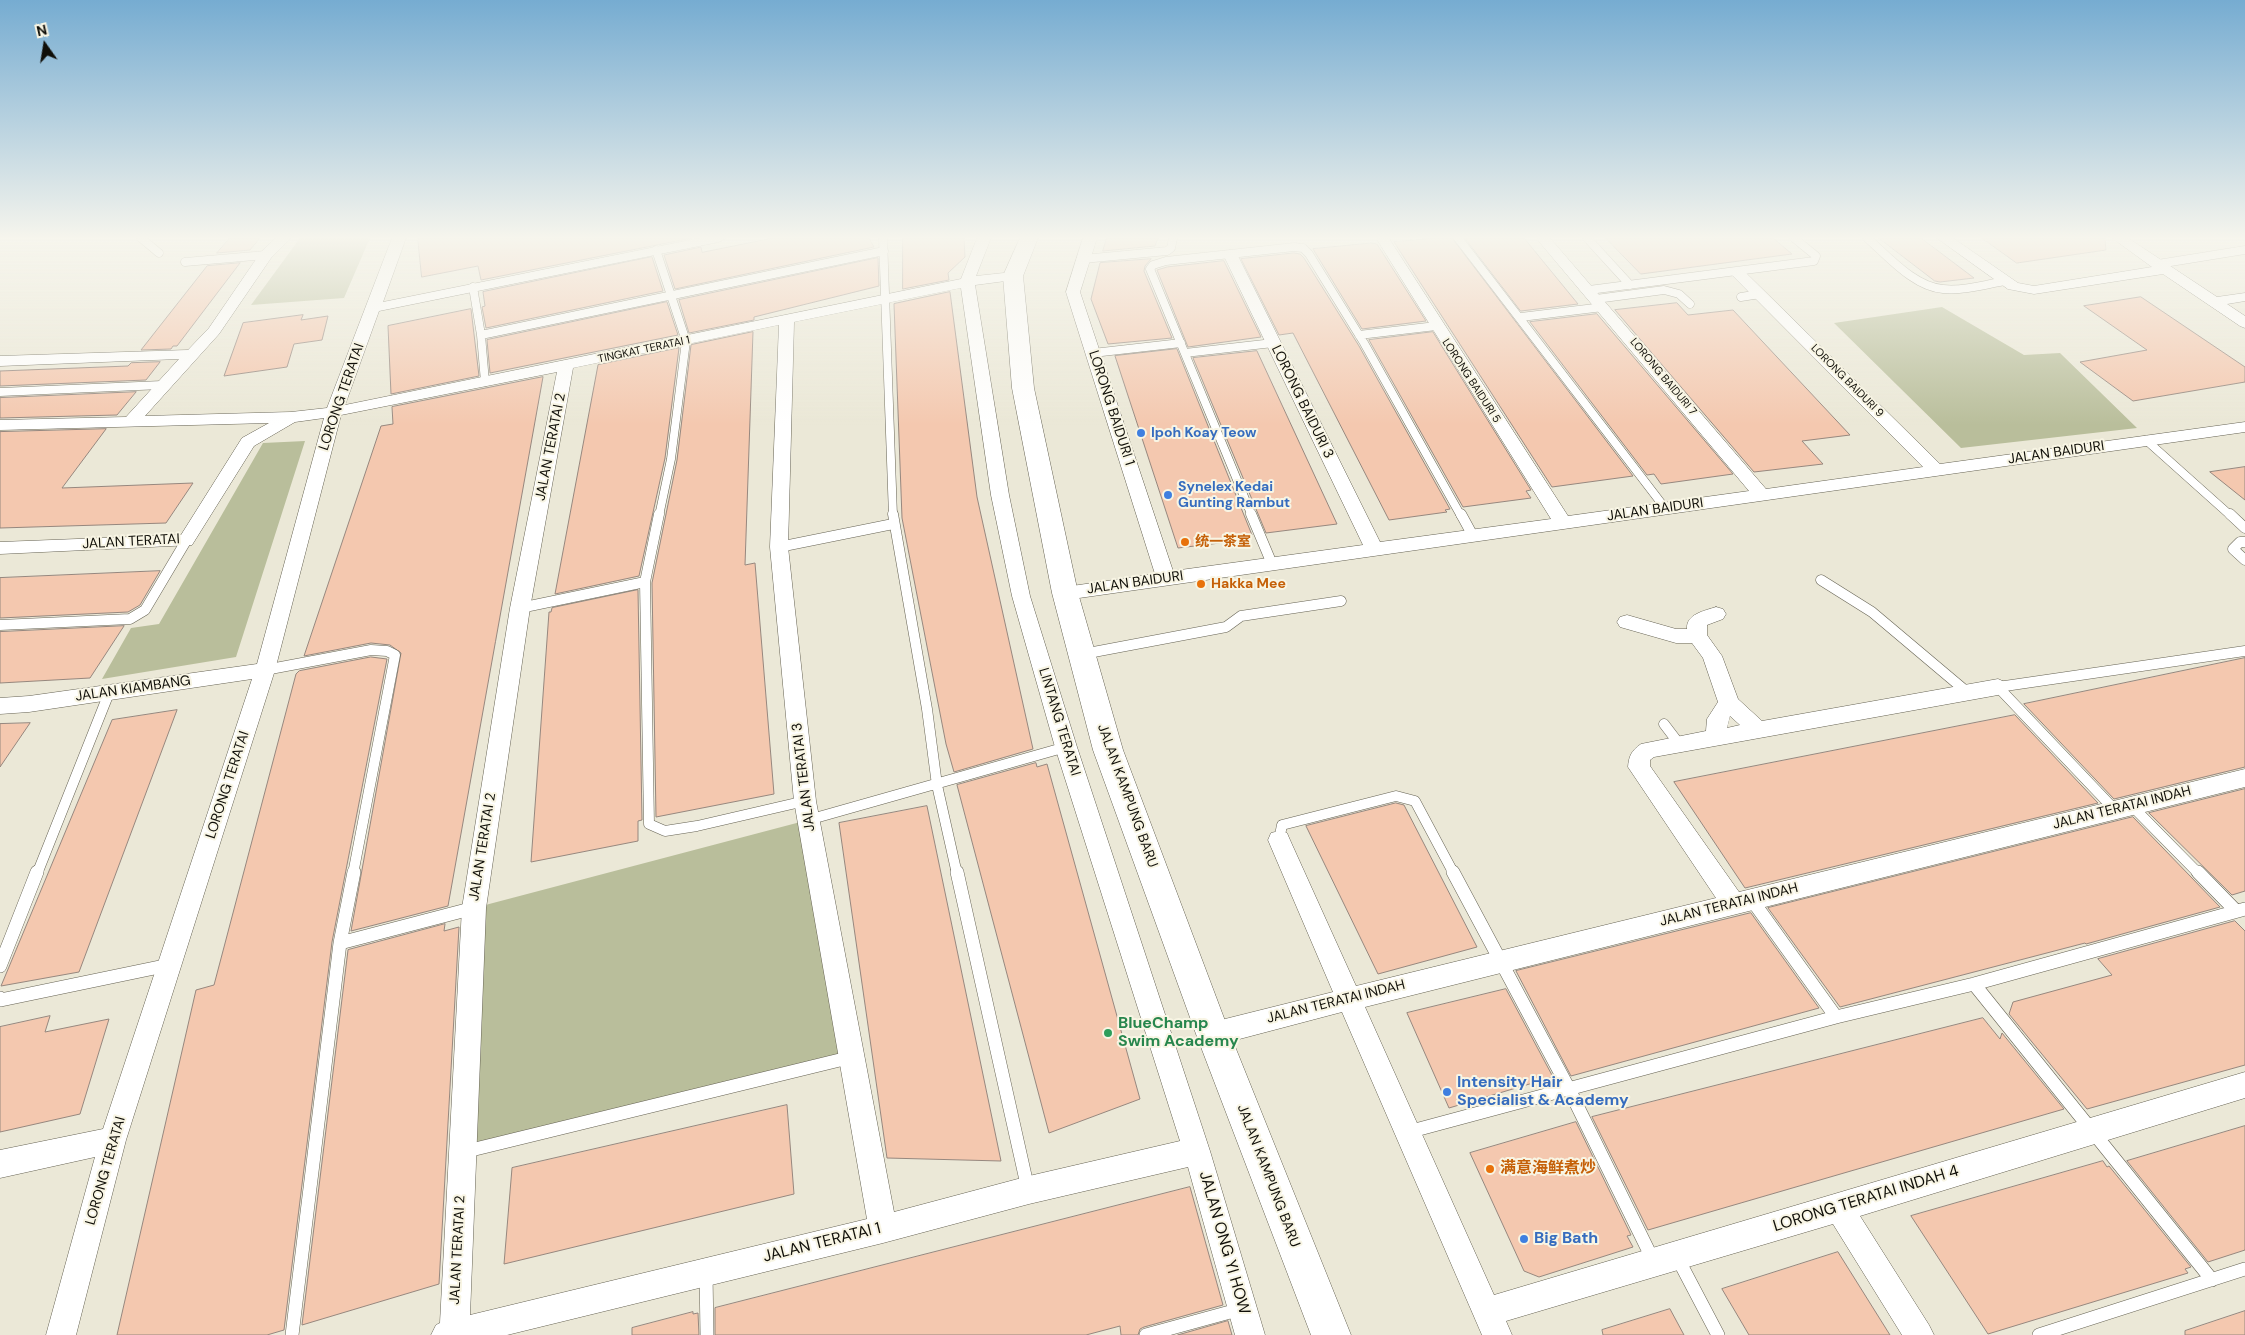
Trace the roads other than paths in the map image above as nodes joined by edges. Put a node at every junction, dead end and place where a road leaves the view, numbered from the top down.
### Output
1 (235, 300) edge
2 (376, 300) edge
3 (410, 300) edge
4 (475, 300) edge
5 (643, 300) edge
6 (674, 300) edge
7 (876, 300) edge
8 (886, 300) edge
9 (970, 300) edge
10 (1015, 300) edge
11 (1076, 300) edge
12 (1163, 300) edge
13 (1252, 300) edge
14 (1338, 300) edge
15 (1420, 300) edge
16 (1508, 300) edge
17 (1587, 300) edge
18 (1598, 300) edge
19 (1686, 300) edge
20 (1766, 300) edge
21 (2211, 300) edge
22 (2225, 300) edge
23 (2214, 302) junction
24 (1690, 304) dead end
25 (373, 308) junction
26 (1521, 317) junction
27 (787, 320) junction
28 (2245, 322) edge
29 (1436, 326) junction
30 (481, 335) junction
31 (1359, 335) junction
32 (686, 341) junction
33 (1180, 343) junction
34 (1273, 343) junction
35 (1093, 353) junction
36 (1185, 353) junction
37 (193, 354) junction
38 (0, 361) edge
39 (566, 366) junction
40 (485, 382) junction
41 (162, 385) junction
42 (0, 392) edge
43 (334, 412) junction
44 (291, 417) junction
45 (131, 421) junction
46 (0, 425) edge
47 (2245, 426) edge
48 (2146, 440) junction
49 (1936, 470) junction
50 (1762, 495) junction
51 (1665, 508) junction
52 (1563, 523) junction
53 (892, 524) junction
54 (2245, 528) edge
55 (1473, 536) junction
56 (186, 541) junction
57 (2245, 542) edge
58 (779, 547) junction
59 (0, 548) edge
60 (1374, 549) junction
61 (2245, 560) edge
62 (1272, 564) junction
63 (1166, 579) junction
64 (1821, 580) dead end
65 (644, 582) junction
66 (1065, 593) junction
67 (1341, 601) dead end
68 (520, 608) junction
69 (1716, 614) dead end
70 (1627, 622) dead end
71 (0, 625) edge
72 (1697, 636) junction
73 (2245, 650) edge
74 (1082, 654) junction
75 (265, 670) junction
76 (1998, 687) junction
77 (1967, 692) junction
78 (109, 693) junction
79 (1729, 703) junction
80 (0, 706) edge
81 (1664, 724) dead end
82 (1759, 730) junction
83 (1718, 738) junction
84 (1680, 744) junction
85 (1066, 747) junction
86 (2245, 778) edge
87 (937, 784) junction
88 (2123, 807) junction
89 (806, 810) junction
90 (1279, 840) joint
91 (1743, 902) junction
92 (474, 908) junction
93 (2240, 910) edge
94 (340, 943) junction
95 (1499, 960) junction
96 (170, 964) junction
97 (0, 966) edge
98 (1974, 984) junction
99 (0, 998) edge
100 (1348, 999) junction
101 (1836, 1017) junction
102 (1213, 1034) junction
103 (852, 1057) junction
104 (2245, 1085) edge
105 (1568, 1089) junction
106 (1407, 1132) junction
107 (2091, 1132) junction
108 (114, 1140) junction
109 (1197, 1151) junction
110 (462, 1152) junction
111 (0, 1164) edge
112 (1029, 1190) junction
113 (1838, 1207) junction
114 (883, 1228) junction
115 (1666, 1260) junction
116 (2245, 1269) edge
117 (706, 1272) junction
118 (2212, 1280) junction
119 (1243, 1308) junction
120 (1492, 1323) edge
121 (450, 1334) edge
122 (61, 1335) edge
123 (292, 1335) edge
124 (707, 1335) edge
125 (1146, 1335) edge
126 (1250, 1335) edge
127 (1331, 1335) edge
128 (1718, 1335) edge
129 (1919, 1335) edge
130 (2040, 1335) edge

1 - 37 street
2 - 25 street, LORONG TERATAI
3 - 25 street
4 - 30 lane
5 - 30 lane
6 - 32 lane
7 - 27 street, TINGKAT TERATAI 1
8 - 53 lane
9 - 85 street, LINTANG TERATAI
10 - 66 street, JALAN KAMPUNG BARU
11 - 35 street, LORONG BAIDURI 1
12 - 33 lane
13 - 34 street, LORONG BAIDURI 3
14 - 31 lane
15 - 29 street, LORONG BAIDURI 5
16 - 26 lane
17 - 26 lane
18 - 50 street, LORONG BAIDURI 7
19 - 24 lane
20 - 49 street, LORONG BAIDURI 9
21 - 23 street
22 - 23 street
23 - 28 street
25 - 43 street, LORONG TERATAI
26 - 51 lane
27 - 32 street, TINGKAT TERATAI 1
27 - 58 street, JALAN TERATAI 3
29 - 31 lane
29 - 52 street, LORONG BAIDURI 5
30 - 40 lane
31 - 55 lane
32 - 39 street, TINGKAT TERATAI 1
32 - 65 lane
33 - 35 lane
33 - 36 lane
34 - 36 lane
34 - 60 street, LORONG BAIDURI 3
35 - 63 street, LORONG BAIDURI 1
36 - 62 lane
37 - 38 street
37 - 41 street
39 - 40 street, TINGKAT TERATAI 1
39 - 68 street, JALAN TERATAI 2
40 - 43 street, TINGKAT TERATAI 1
41 - 42 lane
41 - 45 street
43 - 44 street, JALAN TERATAI
43 - 75 street, LORONG TERATAI
44 - 45 street, JALAN TERATAI
44 - 56 street, JALAN TERATAI
45 - 46 street, JALAN TERATAI
47 - 48 street, JALAN BAIDURI
48 - 49 street, JALAN BAIDURI
48 - 54 lane
49 - 50 street, JALAN BAIDURI
50 - 51 street, JALAN BAIDURI
51 - 52 street, JALAN BAIDURI
52 - 55 street, JALAN BAIDURI
53 - 58 lane
53 - 87 lane
55 - 60 street, JALAN BAIDURI
56 - 59 street, JALAN TERATAI
56 - 71 lane
57 - 61 lane
58 - 89 street, JALAN TERATAI 3
60 - 62 street, JALAN BAIDURI
62 - 63 street, JALAN BAIDURI
63 - 66 street, JALAN BAIDURI
64 - 77 lane
65 - 68 lane
65 - 89 lane
66 - 74 street, JALAN KAMPUNG BARU
67 - 74 lane
68 - 92 street, JALAN TERATAI 2
69 - 72 street
70 - 72 street
72 - 79 street
73 - 76 lane
74 - 102 street, JALAN KAMPUNG BARU
75 - 78 street, JALAN KIAMBANG
75 - 94 lane
75 - 96 street, LORONG TERATAI
76 - 77 street
76 - 88 lane
77 - 82 street
78 - 80 street, JALAN KIAMBANG
78 - 97 lane
79 - 82 street
79 - 83 street
81 - 84 lane
82 - 83 street
83 - 84 street
84 - 91 street
85 - 87 lane
85 - 109 street, LINTANG TERATAI
86 - 88 street, JALAN TERATAI INDAH
87 - 89 lane
87 - 112 lane
88 - 91 street, JALAN TERATAI INDAH
88 - 93 lane
89 - 103 street, JALAN TERATAI 3
90 - 95 lane
90 - 100 street
91 - 95 street, JALAN TERATAI INDAH
91 - 101 lane
92 - 94 lane
92 - 110 street, JALAN TERATAI 2
93 - 98 lane
94 - 123 lane
95 - 100 street, JALAN TERATAI INDAH
95 - 105 lane
96 - 99 lane
96 - 108 street, LORONG TERATAI
98 - 101 lane
98 - 107 lane
100 - 102 street, JALAN TERATAI INDAH
100 - 106 street
101 - 105 lane
102 - 127 street, JALAN KAMPUNG BARU
103 - 110 lane
103 - 114 street, JALAN TERATAI 3
104 - 107 street, LORONG TERATAI INDAH 4
105 - 106 lane
105 - 115 lane
106 - 120 street
107 - 113 street, LORONG TERATAI INDAH 4
107 - 118 lane
108 - 111 street
108 - 122 street, LORONG TERATAI
109 - 112 street, JALAN TERATAI 1
109 - 119 street, JALAN ONG YI HOW
110 - 121 street, JALAN TERATAI 2
112 - 114 street, JALAN TERATAI 1
113 - 115 street, LORONG TERATAI INDAH 4
113 - 129 street
114 - 117 street, JALAN TERATAI 1
115 - 120 street, LORONG TERATAI INDAH 4
115 - 128 lane
116 - 118 lane
117 - 121 street, JALAN TERATAI 1
117 - 124 lane
118 - 130 lane
119 - 125 lane
119 - 126 street, JALAN ONG YI HOW

